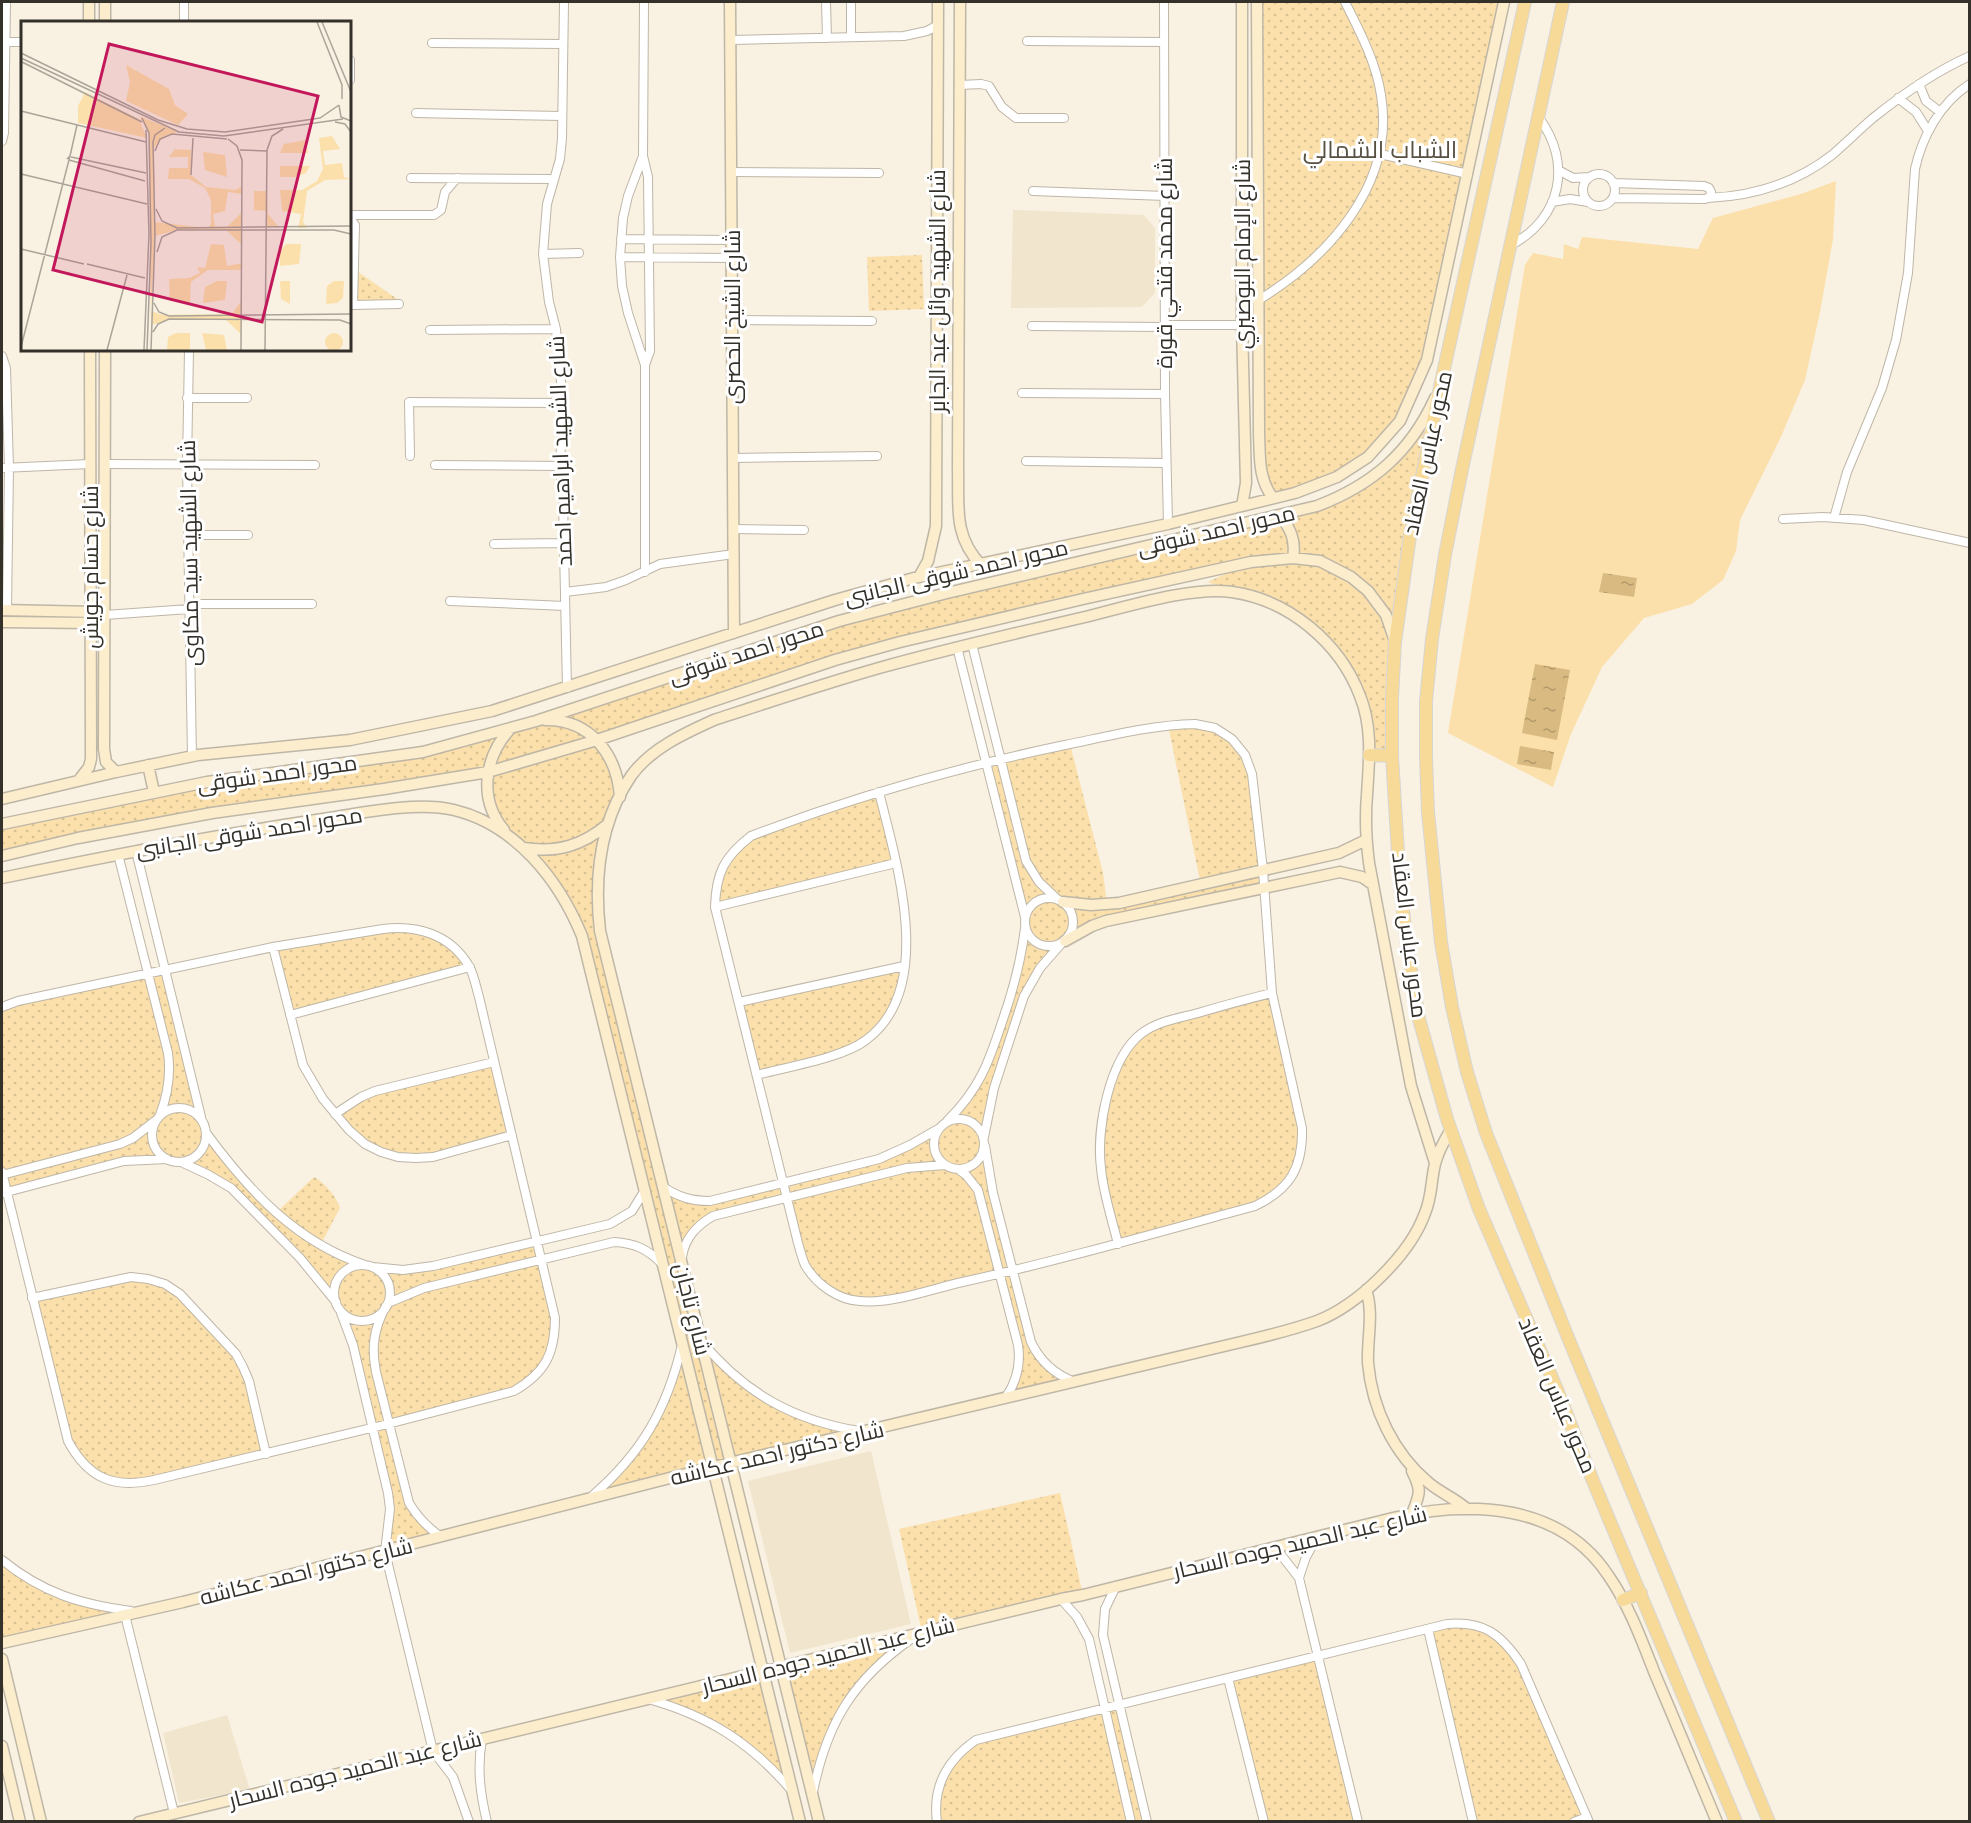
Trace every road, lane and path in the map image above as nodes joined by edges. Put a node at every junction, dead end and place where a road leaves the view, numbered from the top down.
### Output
1 (6, 2) edge
2 (89, 2) edge
3 (105, 2) edge
4 (184, 2) edge
5 (564, 2) edge
6 (644, 2) edge
7 (730, 2) edge
8 (826, 2) edge
9 (851, 2) edge
10 (1164, 2) edge
11 (1242, 2) edge
12 (1257, 2) edge
13 (1345, 2) edge
14 (1504, 2) edge
15 (1525, 2) edge
16 (1563, 2) edge
17 (938, 6) edge
18 (960, 6) edge
19 (89, 21) edge
20 (105, 21) edge
21 (184, 21) edge
22 (938, 25) junction
23 (851, 37) junction
24 (827, 38) junction
25 (731, 40) junction
26 (1026, 41) dead end
27 (4, 42) edge
28 (21, 42) edge
29 (1163, 42) junction
30 (432, 43) dead end
31 (562, 44) junction
32 (1970, 56) edge
33 (1919, 84) junction
34 (1970, 84) edge
35 (960, 85) junction
36 (1898, 98) junction
37 (1940, 112) junction
38 (416, 113) dead end
39 (562, 116) junction
40 (1064, 118) dead end
41 (1539, 118) junction
42 (1928, 131) junction
43 (2, 141) edge
44 (1380, 154) junction
45 (643, 156) junction
46 (1558, 170) junction
47 (731, 172) junction
48 (879, 173) dead end
49 (1468, 174) junction
50 (1590, 177) junction
51 (411, 178) dead end
52 (457, 178) junction
53 (554, 179) junction
54 (1613, 183) junction
55 (1665, 185) junction
56 (1033, 191) dead end
57 (1165, 196) junction
58 (1613, 198) junction
59 (1708, 198) junction
60 (1664, 199) junction
61 (1552, 201) junction
62 (1588, 202) junction
63 (351, 216) edge
64 (351, 218) edge
65 (621, 239) junction
66 (649, 239) junction
67 (732, 240) junction
68 (1511, 245) junction
69 (579, 253) dead end
70 (543, 254) junction
71 (620, 257) junction
72 (649, 257) junction
73 (732, 258) junction
74 (1257, 301) junction
75 (399, 304) dead end
76 (732, 320) junction
77 (872, 321) dead end
78 (1242, 325) junction
79 (1032, 326) dead end
80 (1164, 326) junction
81 (556, 329) junction
82 (430, 330) dead end
83 (90, 351) edge
84 (105, 351) edge
85 (189, 351) edge
86 (2, 356) edge
87 (645, 365) junction
88 (1440, 387) junction
89 (1022, 393) dead end
90 (1165, 394) junction
91 (187, 398) junction
92 (247, 398) dead end
93 (562, 403) junction
94 (410, 456) dead end
95 (877, 456) dead end
96 (733, 458) junction
97 (1026, 461) dead end
98 (1166, 463) junction
99 (90, 464) junction
100 (105, 464) junction
101 (187, 465) junction
102 (315, 465) dead end
103 (435, 465) dead end
104 (560, 466) junction
105 (5, 468) edge
106 (936, 468) junction
107 (958, 468) junction
108 (1273, 498) junction
109 (1242, 506) junction
110 (1279, 515) junction
111 (1834, 518) junction
112 (1783, 519) dead end
113 (1168, 524) junction
114 (734, 529) junction
115 (804, 530) dead end
116 (188, 535) junction
117 (248, 535) dead end
118 (563, 543) junction
119 (1970, 543) edge
120 (494, 544) dead end
121 (734, 554) junction
122 (1025, 555) junction
123 (1293, 558) junction
124 (981, 565) junction
125 (645, 572) junction
126 (1030, 573) junction
127 (919, 577) junction
128 (565, 592) junction
129 (1083, 599) junction
130 (450, 601) dead end
131 (312, 604) dead end
132 (189, 606) junction
133 (565, 606) junction
134 (4, 610) edge
135 (91, 611) junction
136 (105, 615) junction
137 (1087, 616) junction
138 (2, 622) edge
139 (90, 622) junction
140 (734, 633) junction
141 (1395, 642) junction
142 (972, 644) junction
143 (957, 647) junction
144 (567, 688) junction
145 (536, 721) junction
146 (511, 728) junction
147 (597, 740) junction
148 (1369, 755) junction
149 (192, 756) junction
150 (1392, 756) junction
151 (1000, 758) junction
152 (986, 761) junction
153 (148, 765) junction
154 (116, 772) junction
155 (488, 772) junction
156 (79, 781) junction
157 (154, 792) junction
158 (879, 792) junction
159 (620, 797) junction
160 (2, 799) edge
161 (2, 824) edge
162 (608, 824) junction
163 (494, 827) joint
164 (510, 838) junction
165 (1366, 840) junction
166 (523, 848) junction
167 (136, 850) junction
168 (118, 854) junction
169 (2, 856) edge
170 (896, 863) junction
171 (1263, 870) junction
172 (2, 878) edge
173 (1372, 884) junction
174 (1264, 888) junction
175 (1060, 900) junction
176 (716, 907) junction
177 (1024, 917) junction
178 (1025, 928) junction
179 (1063, 942) junction
180 (273, 947) junction
181 (607, 958) junction
182 (589, 963) junction
183 (904, 966) junction
184 (470, 968) junction
185 (164, 971) junction
186 (147, 974) junction
187 (1272, 993) junction
188 (739, 1002) junction
189 (2, 1007) edge
190 (290, 1015) junction
191 (494, 1062) junction
192 (757, 1075) junction
193 (335, 1114) junction
194 (158, 1118) junction
195 (201, 1118) junction
196 (947, 1121) junction
197 (938, 1129) junction
198 (1450, 1131) junction
199 (207, 1134) junction
200 (512, 1135) junction
201 (984, 1137) junction
202 (985, 1146) junction
203 (167, 1159) junction
204 (181, 1162) junction
205 (1435, 1163) junction
206 (945, 1165) junction
207 (958, 1169) junction
208 (2, 1174) edge
209 (783, 1183) junction
210 (663, 1186) junction
211 (645, 1190) junction
212 (4, 1193) edge
213 (787, 1198) junction
214 (537, 1242) junction
215 (1118, 1244) junction
216 (541, 1259) junction
217 (681, 1262) junction
218 (369, 1266) junction
219 (663, 1266) junction
220 (1012, 1271) junction
221 (1000, 1274) junction
222 (1366, 1290) junction
223 (33, 1298) junction
224 (387, 1304) junction
225 (338, 1306) junction
226 (694, 1313) junction
227 (676, 1318) junction
228 (700, 1340) junction
229 (682, 1344) junction
230 (1072, 1381) junction
231 (1006, 1397) junction
232 (388, 1424) junction
233 (373, 1428) junction
234 (864, 1432) junction
235 (266, 1454) junction
236 (730, 1463) junction
237 (1410, 1465) junction
238 (713, 1467) junction
239 (589, 1499) junction
240 (1467, 1509) junction
241 (1412, 1514) junction
242 (441, 1537) junction
243 (1317, 1537) junction
244 (1275, 1547) junction
245 (385, 1552) junction
246 (2, 1560) edge
247 (1299, 1578) junction
248 (1116, 1586) junction
249 (1641, 1593) junction
250 (1061, 1599) junction
251 (1623, 1600) junction
252 (139, 1612) junction
253 (125, 1615) junction
254 (1428, 1629) junction
255 (922, 1632) junction
256 (2, 1642) edge
257 (1318, 1656) junction
258 (2, 1659) edge
259 (780, 1667) junction
260 (763, 1671) junction
261 (1228, 1678) junction
262 (646, 1699) junction
263 (1119, 1704) junction
264 (1106, 1708) junction
265 (482, 1739) junction
266 (2, 1746) edge
267 (434, 1751) junction
268 (793, 1792) junction
269 (812, 1794) junction
270 (175, 1815) edge
271 (1588, 1819) edge
272 (20, 1821) edge
273 (41, 1821) edge
274 (139, 1821) edge
275 (469, 1821) edge
276 (487, 1821) edge
277 (800, 1821) edge
278 (819, 1821) edge
279 (937, 1821) edge
280 (1131, 1821) edge
281 (1147, 1821) edge
282 (1264, 1821) edge
283 (1358, 1821) edge
284 (1473, 1821) edge
285 (1574, 1821) edge
286 (1717, 1821) edge
287 (1736, 1821) edge
288 (1769, 1821) edge

1 - 27 street
2 - 19 street
3 - 20 street
4 - 21 street
5 - 31 street, شارع الشهيد ابراهيم احمد
6 - 45 street
7 - 25 street, شارع الشيخ الحصرى
8 - 24 street
9 - 23 street
10 - 29 street, شارع محمد فتحي قورة
11 - 78 street, شارع الإمام البوصيري
12 - 74 street, شارع الإمام البوصيري
13 - 44 street
14 - 49 street, محور احمد شوقى الجانبى
15 - 88 main road, محور عباس العقاد
16 - 41 main road, محور عباس العقاد
17 - 18 street
17 - 22 street, شارع الشهيد وائل عبد الجابر
18 - 35 street, شارع الشهيد وائل عبد الجابر
22 - 23 street
22 - 106 street, شارع الشهيد وائل عبد الجابر
23 - 24 street
24 - 25 street
25 - 47 street, شارع الشيخ الحصرى
26 - 29 street
27 - 28 street
27 - 43 street
29 - 57 street, شارع محمد فتحي قورة
30 - 31 street
31 - 39 street, شارع الشهيد ابراهيم احمد
32 - 33 street
33 - 36 street
33 - 37 street
34 - 37 street
35 - 40 street
35 - 107 street, شارع الشهيد وائل عبد الجابر
36 - 42 street
36 - 59 street
37 - 42 street
38 - 39 street
39 - 53 street, شارع الشهيد ابراهيم احمد
41 - 46 street
41 - 68 main road, محور عباس العقاد
42 - 111 street
44 - 49 street
44 - 74 street
45 - 65 street
45 - 66 street
46 - 50 street
46 - 61 street
47 - 48 street
47 - 67 street, شارع الشيخ الحصرى
49 - 108 street, محور احمد شوقى الجانبى
50 - 54 street
50 - 62 street
51 - 52 street
52 - 53 street
52 - 63 street
53 - 70 street, شارع الشهيد ابراهيم احمد
54 - 55 street
54 - 58 street
55 - 59 street
55 - 60 street
56 - 57 street
57 - 80 street, شارع محمد فتحي قورة
58 - 60 street
58 - 62 street
59 - 60 street
61 - 62 street
61 - 68 street
64 - 75 street
65 - 66 street
65 - 71 street
66 - 67 street
66 - 72 street
67 - 73 street, شارع الشيخ الحصرى
68 - 288 main road, محور عباس العقاد
69 - 70 street
70 - 81 street, شارع الشهيد ابراهيم احمد
71 - 72 street
71 - 87 street
72 - 73 street
72 - 87 street
73 - 76 street, شارع الشيخ الحصرى
74 - 108 street, شارع الإمام البوصيري
76 - 77 street
76 - 96 street, شارع الشيخ الحصرى
78 - 80 street
78 - 109 street, شارع الإمام البوصيري
79 - 80 street
80 - 90 street, شارع محمد فتحي قورة
81 - 82 street
81 - 93 street, شارع الشهيد ابراهيم احمد
83 - 99 street, شارع حسام جويش
84 - 100 street, شارع حسام جويش
85 - 91 street, شارع الشهيد سيد مكاوى
86 - 105 street
87 - 125 street
88 - 110 street, محور احمد شوقى
88 - 141 main road, محور عباس العقاد
89 - 90 street
90 - 98 street, شارع محمد فتحي قورة
91 - 92 street
91 - 101 street, شارع الشهيد سيد مكاوى
93 - 94 street
93 - 104 street, شارع الشهيد ابراهيم احمد
95 - 96 street
96 - 114 street, شارع الشيخ الحصرى
97 - 98 street
98 - 113 street, شارع محمد فتحي قورة
99 - 105 street
99 - 135 street, شارع حسام جويش
100 - 101 street
100 - 136 street, شارع حسام جويش
101 - 102 street
101 - 116 street, شارع الشهيد سيد مكاوى
103 - 104 street
104 - 118 street, شارع الشهيد ابراهيم احمد
105 - 134 street
106 - 107 street
106 - 127 street, شارع الشهيد وائل عبد الجابر
107 - 124 street, شارع الشهيد وائل عبد الجابر
108 - 109 street, محور احمد شوقى الجانبى
109 - 113 street, محور احمد شوقى الجانبى
110 - 123 street
110 - 126 street, محور احمد شوقى
111 - 112 street
111 - 119 street
113 - 122 street, محور احمد شوقى الجانبى
114 - 115 street
114 - 121 street, شارع الشيخ الحصرى
116 - 117 street
116 - 132 street, شارع الشهيد سيد مكاوى
118 - 120 street
118 - 128 street, شارع الشهيد ابراهيم احمد
121 - 125 street
121 - 140 street, شارع الشيخ الحصرى
122 - 124 street, محور احمد شوقى الجانبى
122 - 126 street
123 - 129 street, محور احمد شوقى
123 - 141 street, محور احمد شوقى
124 - 127 street, محور احمد شوقى الجانبى
125 - 128 street
126 - 145 street, محور احمد شوقى
127 - 140 street, محور احمد شوقى الجانبى
128 - 133 street, شارع الشهيد ابراهيم احمد
129 - 137 street
129 - 147 street, محور احمد شوقى
130 - 133 street
131 - 132 street
132 - 136 street
132 - 149 street, شارع الشهيد سيد مكاوى
133 - 144 street, شارع الشهيد ابراهيم احمد
134 - 135 street
135 - 136 street
135 - 139 street, شارع حسام جويش
136 - 139 street
136 - 154 street, شارع حسام جويش
137 - 142 street
137 - 148 street
138 - 139 street
139 - 156 street, شارع حسام جويش
140 - 144 street, محور احمد شوقى الجانبى
141 - 150 main road, محور عباس العقاد
142 - 143 street
142 - 151 street
143 - 152 street
143 - 159 street
144 - 149 street, محور احمد شوقى الجانبى
145 - 146 street, محور احمد شوقى
145 - 147 street
146 - 155 street
146 - 157 street, محور احمد شوقى
147 - 155 street, محور احمد شوقى
147 - 159 street
148 - 150 main road
148 - 165 street
149 - 153 street, محور احمد شوقى الجانبى
150 - 198 main road, محور عباس العقاد
151 - 152 street
151 - 171 street
151 - 175 street
152 - 158 street
152 - 177 street
153 - 154 street, محور احمد شوقى الجانبى
153 - 157 street
154 - 156 street, محور احمد شوقى الجانبى
155 - 164 street
155 - 169 street, محور احمد شوقى
156 - 160 street, محور احمد شوقى الجانبى
157 - 161 street, محور احمد شوقى
158 - 170 street
158 - 176 street
159 - 162 street, شارع تاجان
162 - 166 street
162 - 181 street, شارع تاجان
163 - 164 street, شارع تاجان
163 - 167 street, محور احمد شوقى الجانبى
164 - 166 street, شارع تاجان
165 - 171 street
165 - 173 street
166 - 182 street, شارع تاجان
167 - 168 street, محور احمد شوقى الجانبى
167 - 185 street
168 - 172 street, محور احمد شوقى الجانبى
168 - 186 street
170 - 176 street
170 - 183 street
171 - 174 street
171 - 175 street
173 - 174 street
173 - 205 street
174 - 179 street
174 - 187 street
175 - 177 street
175 - 179 street
176 - 188 street
177 - 178 street
178 - 179 street
178 - 196 street
179 - 201 street
180 - 184 street
180 - 185 street
180 - 190 street
181 - 182 street
181 - 210 street, شارع تاجان
182 - 211 street, شارع تاجان
183 - 188 street
183 - 192 street
184 - 190 street
184 - 191 street
185 - 186 street
185 - 195 street
186 - 189 street
186 - 194 street
187 - 215 street
187 - 215 street
188 - 192 street
190 - 193 street
191 - 193 street
191 - 200 street
192 - 209 street
193 - 200 street
194 - 195 street
194 - 203 street
194 - 208 street
195 - 199 street
196 - 197 street
196 - 201 street
197 - 206 street
197 - 209 street
198 - 205 street, شارع دكتور احمد عكاشه
198 - 249 main road, محور عباس العقاد
199 - 204 street
199 - 218 street
200 - 214 street
201 - 202 street
202 - 207 street
202 - 220 street
203 - 204 street
203 - 212 street
204 - 225 street
205 - 222 street, شارع دكتور احمد عكاشه
206 - 207 street
206 - 213 street
207 - 221 street
208 - 212 street
209 - 210 street
209 - 213 street
210 - 217 street, شارع تاجان
211 - 214 street
211 - 219 street, شارع تاجان
212 - 223 street
213 - 217 street
213 - 221 street
214 - 216 street
214 - 218 street
215 - 220 street
216 - 219 street
216 - 224 street
216 - 232 street
217 - 226 street, شارع تاجان
218 - 224 street
218 - 225 street
219 - 227 street, شارع تاجان
220 - 221 street
220 - 230 street
221 - 231 street
222 - 230 street, شارع دكتور احمد عكاشه
222 - 237 street
223 - 235 street
223 - 235 street
224 - 225 street
224 - 232 street
225 - 233 street
226 - 227 street
226 - 228 street, شارع تاجان
227 - 229 street, شارع تاجان
228 - 234 street
228 - 236 street, شارع تاجان
229 - 238 street, شارع تاجان
229 - 239 street
230 - 231 street, شارع دكتور احمد عكاشه
231 - 234 street, شارع دكتور احمد عكاشه
232 - 233 street
232 - 242 street
233 - 235 street
233 - 245 street
234 - 236 street, شارع دكتور احمد عكاشه
236 - 238 street, شارع دكتور احمد عكاشه
236 - 259 street, شارع تاجان
237 - 240 street
237 - 241 street
238 - 239 street, شارع دكتور احمد عكاشه
238 - 260 street, شارع تاجان
239 - 242 street, شارع دكتور احمد عكاشه
240 - 241 street, شارع عبد الحميد جوده السحار
240 - 251 street, شارع عبد الحميد جوده السحار
241 - 243 street, شارع عبد الحميد جوده السحار
242 - 245 street, شارع دكتور احمد عكاشه
243 - 244 street, شارع عبد الحميد جوده السحار
243 - 247 street
244 - 247 street
244 - 248 street, شارع عبد الحميد جوده السحار
245 - 252 street, شارع دكتور احمد عكاشه
245 - 267 street
246 - 252 street
247 - 257 street
248 - 250 street, شارع عبد الحميد جوده السحار
248 - 263 street
249 - 251 main road
249 - 287 main road, محور عباس العقاد
250 - 255 street, شارع عبد الحميد جوده السحار
250 - 264 street
251 - 286 street, شارع عبد الحميد جوده السحار
252 - 253 street, شارع دكتور احمد عكاشه
253 - 256 street, شارع دكتور احمد عكاشه
253 - 270 street
254 - 257 street
254 - 271 street
254 - 284 street
255 - 259 street, شارع عبد الحميد جوده السحار
255 - 269 street
257 - 261 street
257 - 283 street
258 - 273 street
259 - 260 street, شارع عبد الحميد جوده السحار
259 - 269 street, شارع تاجان
260 - 262 street, شارع عبد الحميد جوده السحار
260 - 268 street, شارع تاجان
261 - 263 street
261 - 282 street
262 - 265 street, شارع عبد الحميد جوده السحار
262 - 268 street
263 - 264 street
263 - 281 street
264 - 279 street
264 - 280 street
265 - 267 street, شارع عبد الحميد جوده السحار
265 - 276 street
266 - 272 street
267 - 270 street, شارع عبد الحميد جوده السحار
267 - 275 street
268 - 277 street, شارع تاجان
269 - 278 street, شارع تاجان
270 - 274 street, شارع عبد الحميد جوده السحار
271 - 285 street

